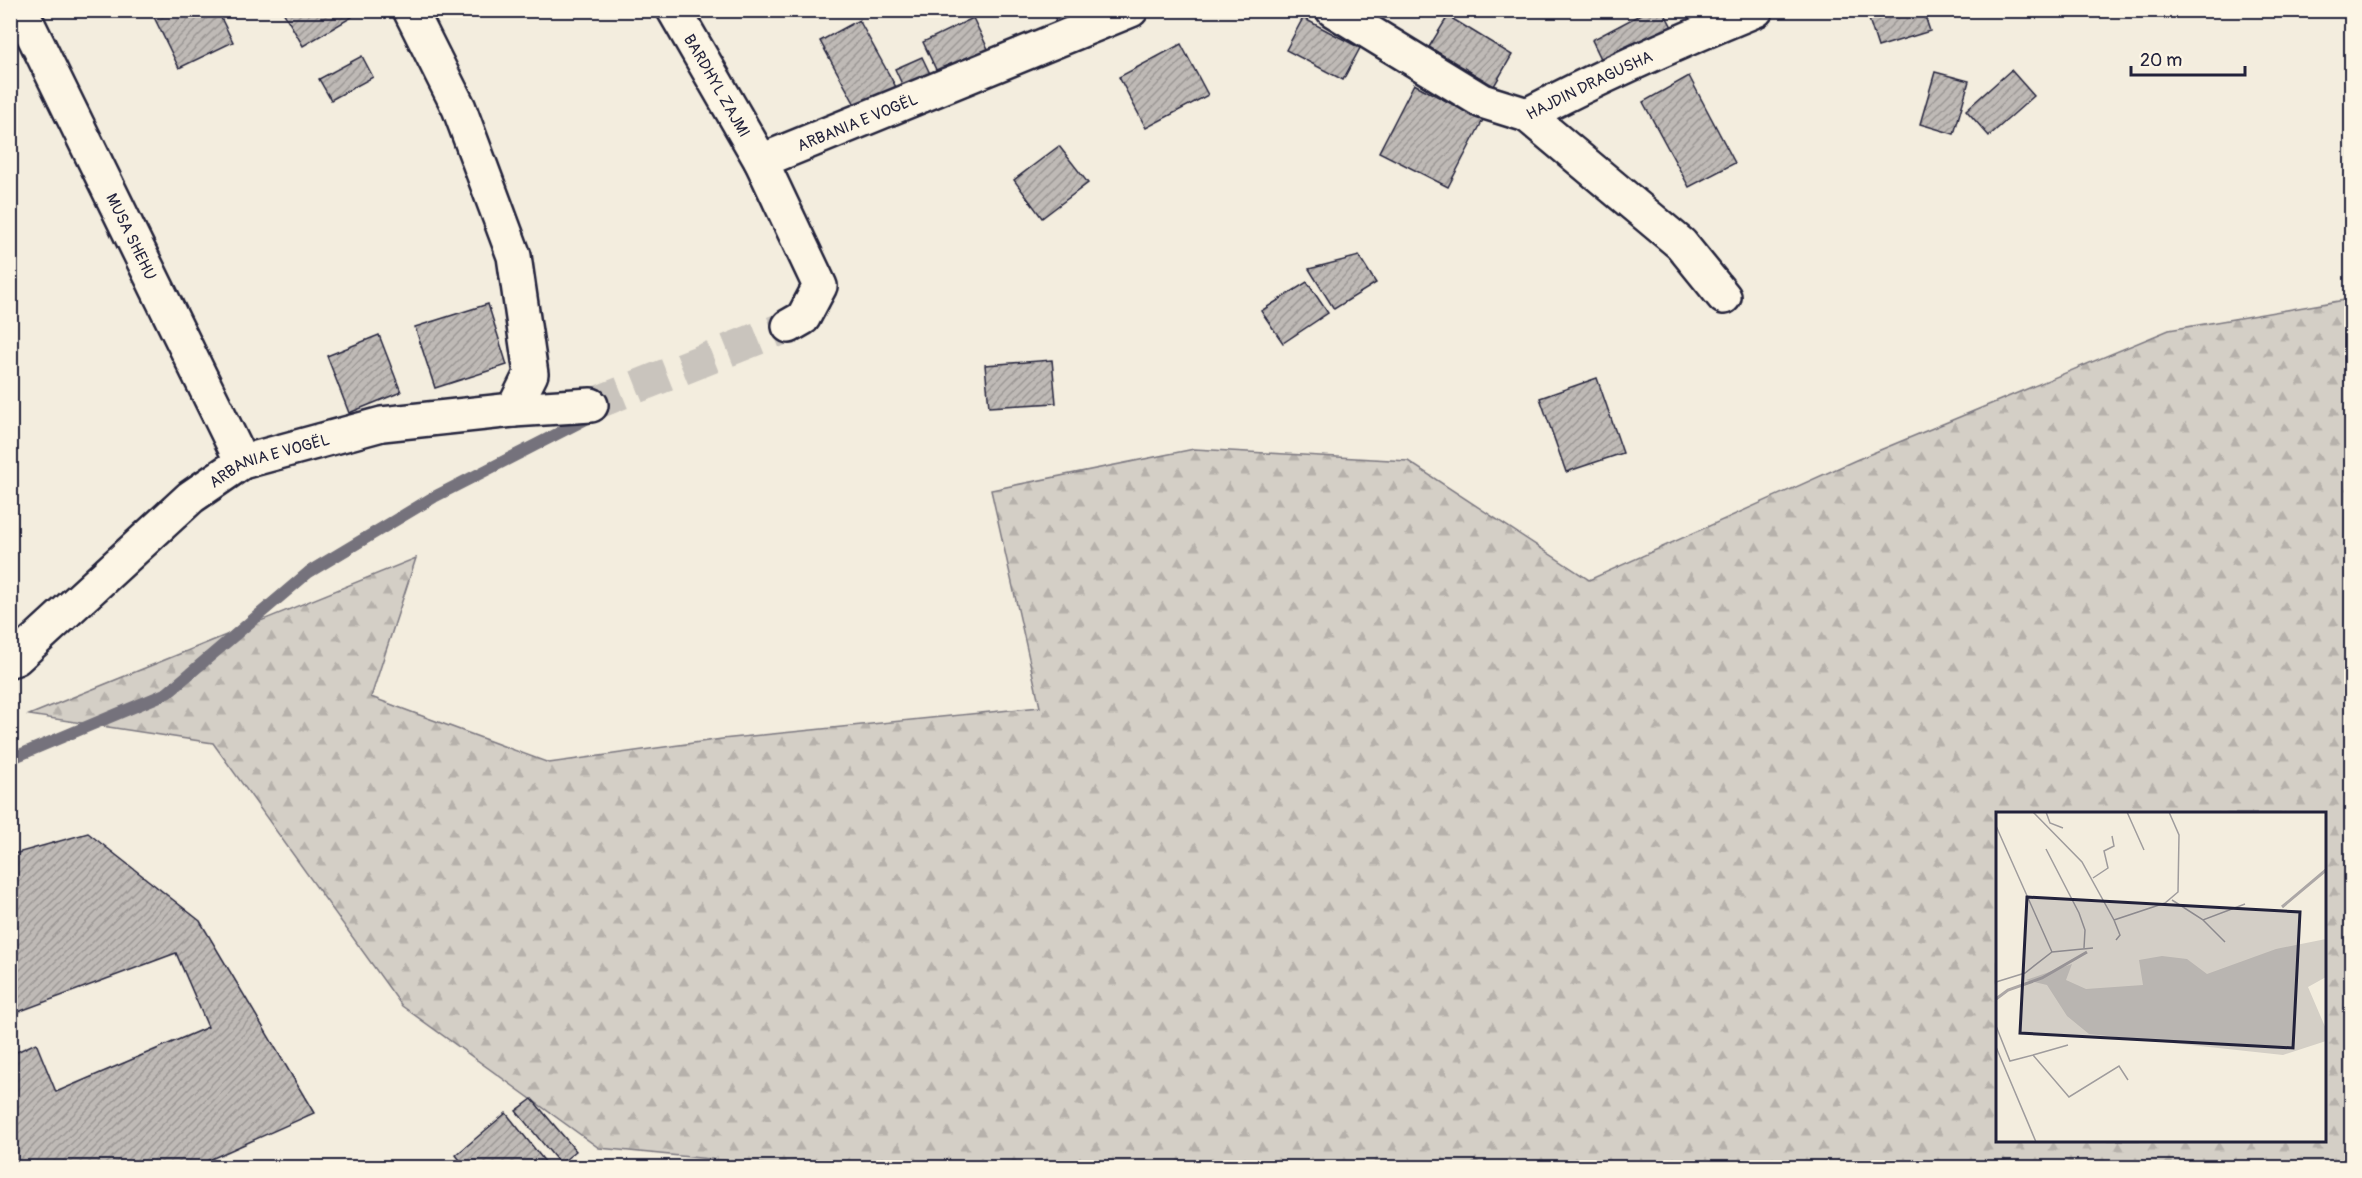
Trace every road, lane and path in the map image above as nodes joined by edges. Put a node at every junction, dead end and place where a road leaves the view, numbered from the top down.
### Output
1 (21, 10) edge
2 (410, 10) edge
3 (674, 10) edge
4 (1131, 10) edge
5 (1333, 10) edge
6 (1756, 10) edge
7 (1527, 115) junction
8 (761, 160) junction
9 (1724, 297) dead end
10 (789, 326) tunnel mouth
11 (591, 405) tunnel mouth
12 (513, 410) junction
13 (242, 462) junction
14 (10, 660) edge

1 - 13 street, MUSA SHEHU
2 - 12 street
3 - 8 street, BARDHYL ZAJMI
4 - 8 street, ARBANIA E VOGËL
5 - 7 street, HAJDIN DRAGUSHA
6 - 7 street, HAJDIN DRAGUSHA
7 - 9 street
8 - 10 street
11 - 12 street, ARBANIA E VOGËL
12 - 13 street, ARBANIA E VOGËL
13 - 14 street, ARBANIA E VOGËL

